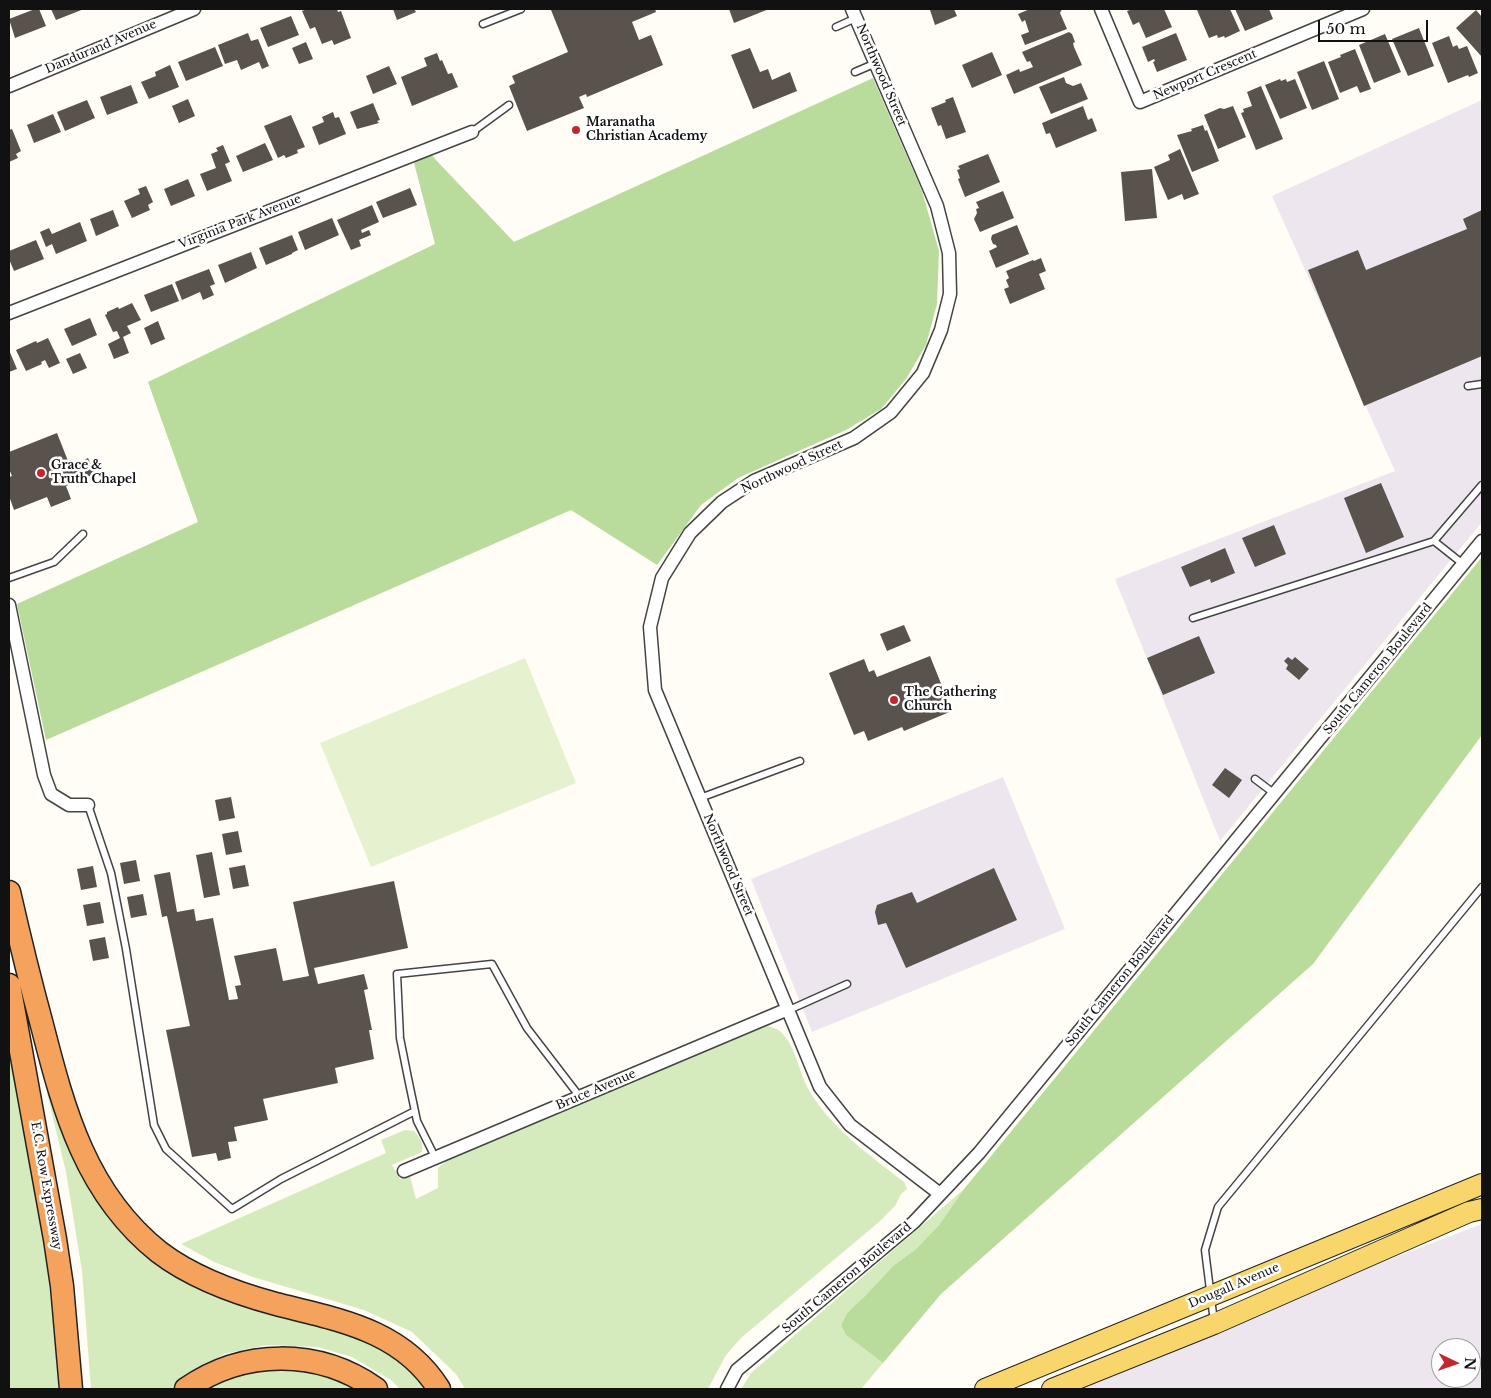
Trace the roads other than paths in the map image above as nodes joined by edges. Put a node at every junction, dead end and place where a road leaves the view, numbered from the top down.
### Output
1 (194, 9) edge
2 (520, 9) edge
3 (1101, 9) edge
4 (1363, 9) edge
5 (854, 14) edge
6 (483, 24) dead end
7 (836, 27) dead end
8 (876, 63) junction
9 (855, 72) dead end
10 (9, 86) edge
11 (509, 105) dead end
12 (472, 132) joint
13 (9, 313) edge
14 (1482, 384) edge
15 (1468, 386) dead end
16 (1482, 485) edge
17 (83, 534) dead end
18 (1434, 540) junction
19 (1482, 541) edge
20 (1463, 564) junction
21 (9, 578) edge
22 (9, 604) edge
23 (1192, 618) dead end
24 (800, 761) dead end
25 (1255, 779) dead end
26 (1275, 794) junction
27 (700, 798) junction
28 (88, 805) joint
29 (1482, 887) edge
30 (9, 892) edge
31 (847, 984) dead end
32 (9, 985) edge
33 (788, 1010) junction
34 (580, 1097) junction
35 (415, 1111) junction
36 (435, 1158) junction
37 (404, 1170) dead end
38 (1482, 1184) edge
39 (940, 1194) junction
40 (1482, 1209) edge
41 (1210, 1296) junction
42 (1214, 1324) junction
43 (71, 1389) edge
44 (186, 1389) edge
45 (376, 1389) edge
46 (439, 1389) edge
47 (727, 1389) edge
48 (985, 1389) edge
49 (1052, 1389) edge

1 - 10 street, Dandurand Avenue
2 - 6 lane
3 - 4 street, Newport Crescent
5 - 7 lane
5 - 8 street, Northwood Street
8 - 9 lane
8 - 27 street, Northwood Street
11 - 12 lane
12 - 13 street, Virginia Park Avenue
14 - 15 lane
16 - 18 lane
17 - 21 lane
18 - 20 lane
18 - 23 lane
19 - 20 street, South Cameron Boulevard
20 - 26 street, South Cameron Boulevard
22 - 28 street
24 - 27 lane
25 - 26 lane
26 - 39 street, South Cameron Boulevard
27 - 33 street, Northwood Street
28 - 35 lane
29 - 41 lane
30 - 46 highway
31 - 33 lane
32 - 43 highway, E.C. Row Expressway
33 - 34 street, Bruce Avenue
33 - 39 street, Northwood Street
34 - 35 lane
34 - 36 street, Bruce Avenue
35 - 36 lane
36 - 37 street, Bruce Avenue
38 - 41 main road, Dougall Avenue
39 - 47 street, South Cameron Boulevard
40 - 42 main road
41 - 42 lane
41 - 48 main road, Dougall Avenue
42 - 49 main road
44 - 45 highway

